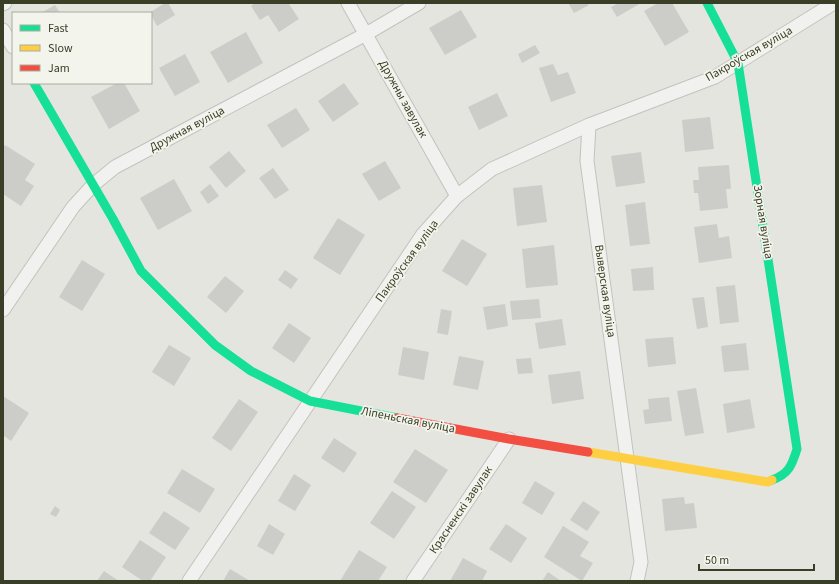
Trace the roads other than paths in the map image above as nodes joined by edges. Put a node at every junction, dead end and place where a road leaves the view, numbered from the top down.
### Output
1 (348, 3) edge
2 (419, 3) edge
3 (706, 3) edge
4 (834, 3) edge
5 (3, 30) edge
6 (366, 34) junction
7 (12, 45) edge
8 (738, 62) junction
9 (35, 84) edge
10 (590, 125) junction
11 (93, 185) junction
12 (457, 196) junction
13 (3, 310) edge
14 (310, 401) junction
15 (509, 439) junction
16 (797, 449) joint
17 (627, 458) junction
18 (189, 581) edge
19 (413, 581) edge
20 (637, 581) edge

1 - 6 street, Дружны завулак
2 - 6 street, Дружная вуліца
3 - 8 street, Зорная вуліца
4 - 8 street, Пакроўская вуліца
5 - 7 street
6 - 11 street, Дружная вуліца
6 - 12 street, Дружны завулак
8 - 10 street, Пакроўская вуліца
8 - 16 street, Зорная вуліца
9 - 11 street, Ліпеньская вуліца
10 - 12 street, Пакроўская вуліца
10 - 17 street, Выверская вуліца
11 - 13 street, Дружная вуліца
11 - 14 street, Ліпеньская вуліца
12 - 14 street, Пакроўская вуліца
14 - 15 street, Ліпеньская вуліца
14 - 18 street, Пакроўская вуліца
15 - 17 street, Ліпеньская вуліца
15 - 19 street, Красненскі завулак
16 - 17 street, Ліпеньская вуліца
17 - 20 street, Выверская вуліца

